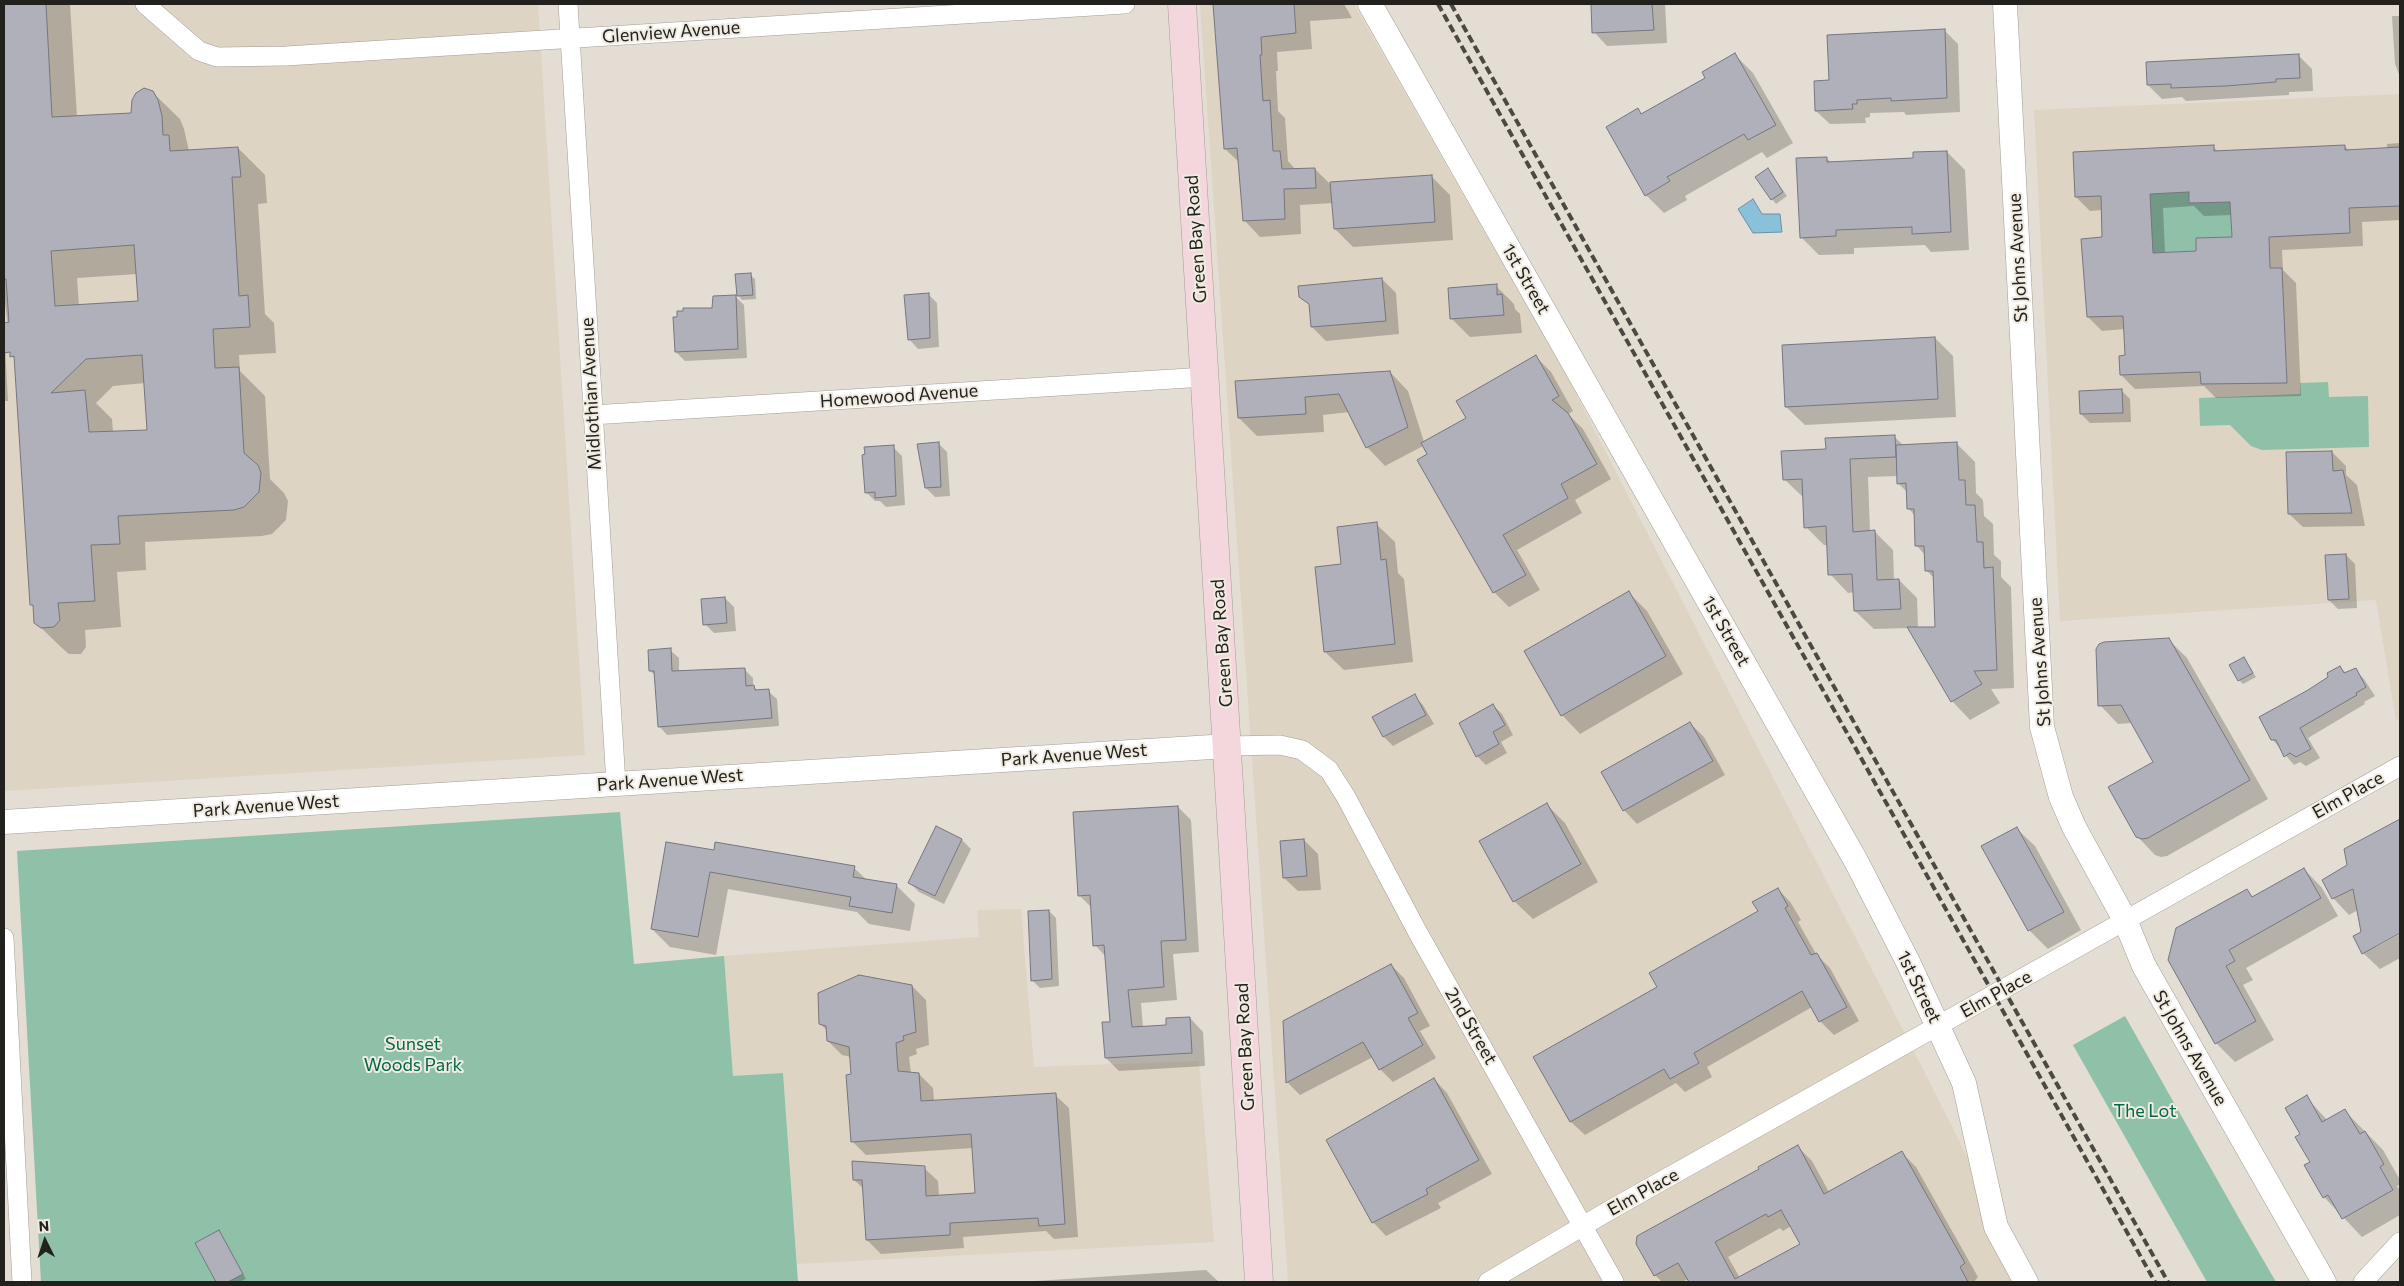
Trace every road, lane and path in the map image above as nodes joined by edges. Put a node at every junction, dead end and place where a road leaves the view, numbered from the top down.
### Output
1 (145, 4) edge
2 (568, 4) edge
3 (1124, 4) edge
4 (1182, 4) edge
5 (1370, 4) edge
6 (2005, 4) edge
7 (570, 38) junction
8 (1205, 377) junction
9 (592, 415) junction
10 (1228, 746) junction
11 (2400, 766) edge
12 (1329, 770) joint
13 (616, 784) junction
14 (4, 822) edge
15 (2125, 920) junction
16 (4, 938) edge
17 (1938, 1026) junction
18 (9, 1167) edge
19 (1582, 1226) junction
20 (2400, 1242) edge
21 (22, 1282) edge
22 (1259, 1282) edge
23 (1488, 1282) edge
24 (1614, 1282) edge
25 (2026, 1282) edge
26 (2324, 1282) edge
27 (2363, 1282) edge

1 - 7 street, Glenview Avenue
2 - 7 street, Midlothian Avenue
3 - 7 street, Glenview Avenue
4 - 8 main road, Green Bay Road
5 - 17 street, 1st Street
6 - 15 street, St Johns Avenue
7 - 9 street, Midlothian Avenue
8 - 9 street, Homewood Avenue
8 - 10 main road, Green Bay Road
9 - 13 street, Midlothian Avenue
10 - 12 street, Park Avenue West
10 - 13 street, Park Avenue West
10 - 22 main road, Green Bay Road
11 - 15 street, Elm Place
12 - 19 street, 2nd Street
13 - 14 street, Park Avenue West
15 - 17 street, Elm Place
15 - 26 street, St Johns Avenue
16 - 18 street
17 - 19 street, Elm Place
17 - 25 street, 1st Street
18 - 21 street
19 - 23 street, Elm Place
19 - 24 street, 2nd Street
20 - 27 street

